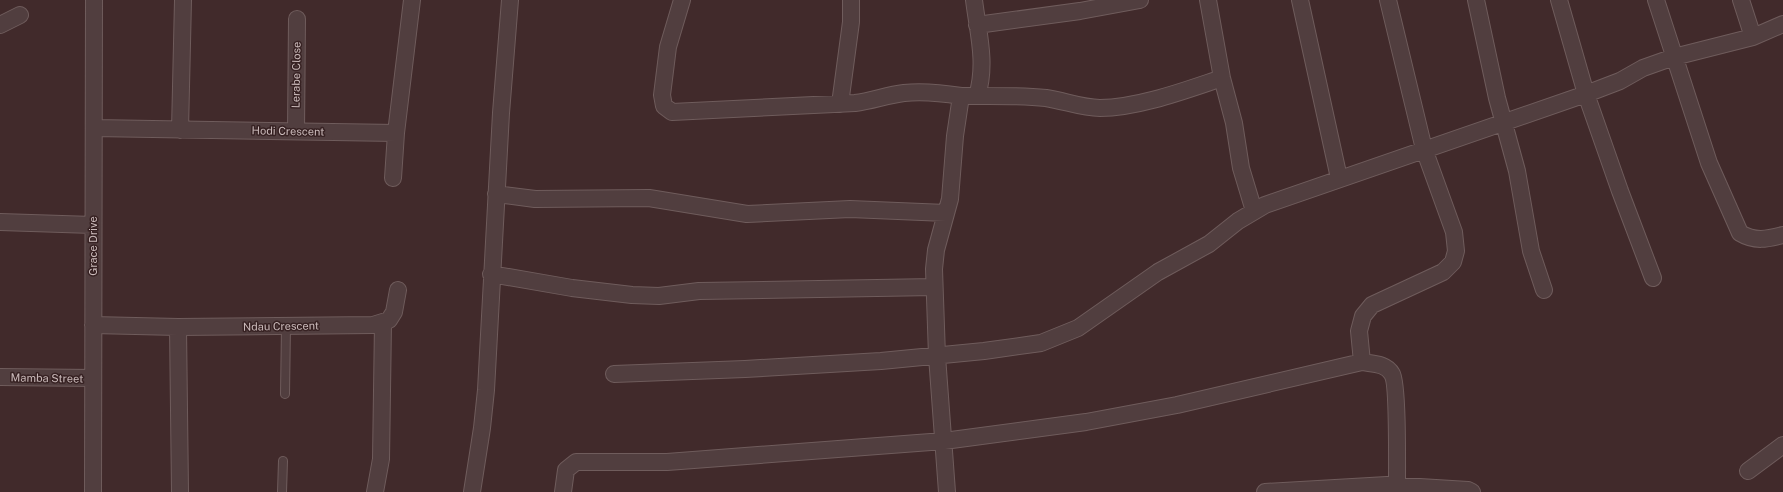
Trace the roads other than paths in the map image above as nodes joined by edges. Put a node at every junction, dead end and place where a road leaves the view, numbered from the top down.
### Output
1 (94, 0) edge
2 (183, 0) edge
3 (412, 0) edge
4 (510, 0) edge
5 (682, 0) edge
6 (851, 0) edge
7 (974, 0) edge
8 (1140, 0) edge
9 (1208, 0) edge
10 (1300, 0) edge
11 (1388, 0) edge
12 (1476, 0) edge
13 (1559, 0) edge
14 (1656, 0) edge
15 (1741, 0) edge
16 (20, 15) dead end
17 (297, 19) dead end
18 (1783, 24) edge
19 (0, 25) edge
20 (977, 25) junction
21 (1753, 37) junction
22 (1674, 57) junction
23 (1222, 78) junction
24 (1586, 94) junction
25 (961, 96) junction
26 (977, 96) junction
27 (840, 104) junction
28 (1504, 122) junction
29 (94, 128) junction
30 (180, 130) junction
31 (296, 131) junction
32 (396, 133) junction
33 (1424, 149) junction
34 (393, 178) dead end
35 (1339, 178) junction
36 (496, 194) junction
37 (1254, 211) junction
38 (946, 213) junction
39 (0, 222) edge
40 (93, 225) junction
41 (1783, 235) edge
42 (491, 274) junction
43 (1653, 278) dead end
44 (934, 287) junction
45 (398, 290) dead end
46 (1544, 290) dead end
47 (383, 323) junction
48 (93, 325) junction
49 (286, 326) junction
50 (178, 327) junction
51 (937, 356) junction
52 (1362, 362) junction
53 (614, 374) dead end
54 (0, 377) edge
55 (93, 378) junction
56 (284, 394) dead end
57 (944, 441) junction
58 (1783, 444) edge
59 (283, 461) dead end
60 (1748, 471) dead end
61 (1397, 486) junction
62 (93, 492) edge
63 (180, 492) edge
64 (282, 492) edge
65 (375, 492) edge
66 (472, 492) edge
67 (563, 492) edge
68 (947, 492) edge
69 (1265, 492) edge
70 (1472, 492) edge

1 - 29 street, Grace Drive
2 - 30 street
3 - 32 street
4 - 36 street
5 - 27 street
6 - 27 street
7 - 20 street
8 - 20 street
9 - 23 street
10 - 35 street
11 - 33 street
12 - 28 street
13 - 24 street
14 - 22 street
15 - 21 street
16 - 19 street
17 - 31 street, Lerabe Close
18 - 21 street
20 - 26 street
21 - 22 street
22 - 24 street
22 - 41 street
23 - 26 street
23 - 37 street
24 - 28 street
24 - 43 street
25 - 26 street
25 - 27 street
25 - 38 street
28 - 33 street
28 - 46 street
29 - 30 street, Hodi Crescent
29 - 40 street, Grace Drive
30 - 31 street, Hodi Crescent
31 - 32 street, Hodi Crescent
32 - 34 street
33 - 35 street
33 - 52 street
35 - 37 street
36 - 38 street
36 - 42 street
37 - 51 street
38 - 44 street
39 - 40 street
40 - 48 street, Grace Drive
42 - 44 street
42 - 66 street
44 - 51 street
45 - 47 street
47 - 49 street, Ndau Crescent
47 - 65 street
48 - 50 street, Ndau Crescent
48 - 55 street, Grace Drive
49 - 50 street, Ndau Crescent
49 - 56 lane
50 - 63 street
51 - 53 street
51 - 57 street
52 - 57 street
52 - 61 street
54 - 55 street, Mamba Street
55 - 62 street, Grace Drive
57 - 67 street
57 - 68 street
58 - 60 street
59 - 64 lane
61 - 69 street
61 - 70 street

